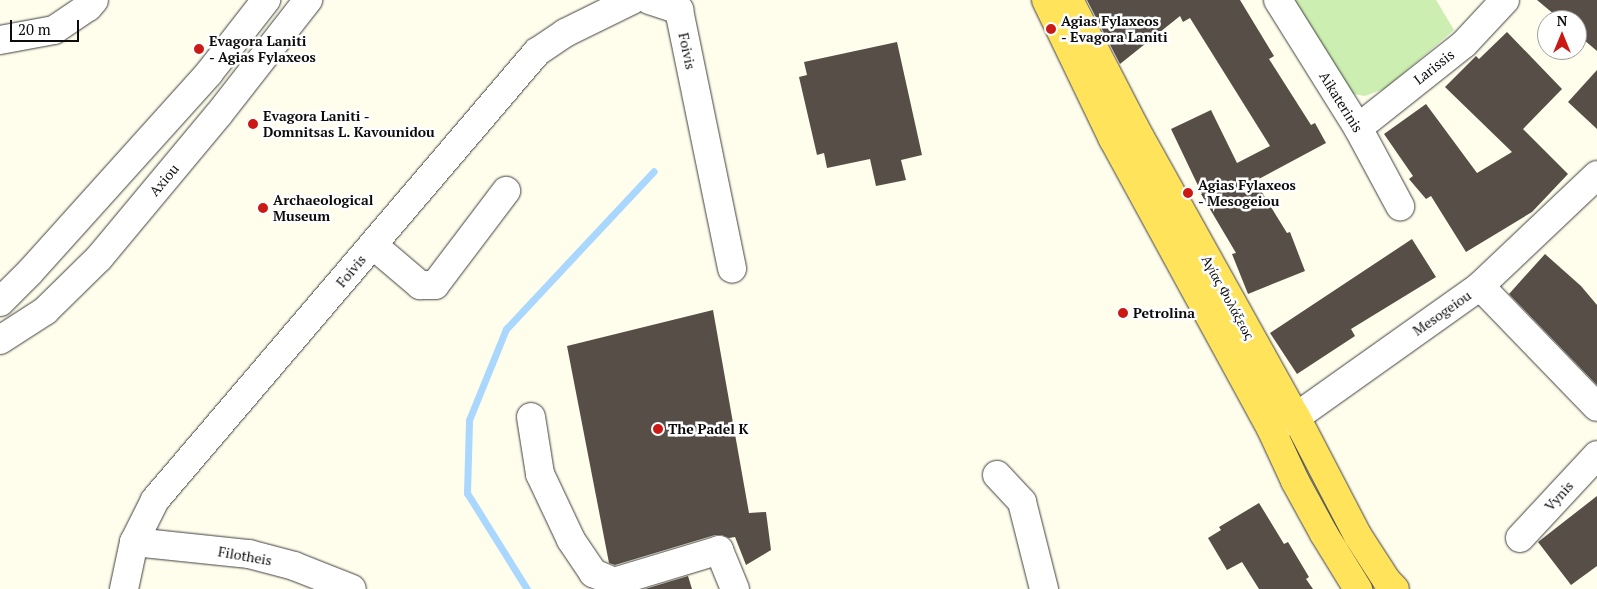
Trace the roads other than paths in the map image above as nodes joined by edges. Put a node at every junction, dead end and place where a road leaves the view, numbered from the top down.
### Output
1 (94, 0) edge
2 (266, 0) edge
3 (308, 0) edge
4 (632, 0) edge
5 (649, 0) edge
6 (1046, 0) edge
7 (1069, 0) edge
8 (1278, 0) edge
9 (1505, 0) edge
10 (0, 40) edge
11 (1358, 128) junction
12 (1597, 176) edge
13 (506, 191) dead end
14 (1400, 206) dead end
15 (373, 245) junction
16 (732, 269) dead end
17 (1480, 286) junction
18 (0, 302) edge
19 (0, 340) edge
20 (1597, 408) edge
21 (1296, 416) junction
22 (531, 417) dead end
23 (1271, 429) junction
24 (1597, 455) edge
25 (998, 475) dead end
26 (1520, 538) dead end
27 (134, 542) junction
28 (294, 577) edge
29 (124, 589) edge
30 (352, 589) edge
31 (735, 589) edge
32 (1044, 589) edge
33 (1358, 589) edge
34 (1395, 589) edge

1 - 10 street
2 - 18 street
3 - 19 street, Axiou
4 - 15 street, Foivis
5 - 16 street, Foivis
6 - 23 main road, Αγίας Φυλάξεως
7 - 21 main road, Αγίας Φυλάξεως
8 - 11 street, Aikaterinis
9 - 11 street, Larissis
11 - 14 street, Aikaterinis
12 - 17 street, Mesogeiou
13 - 15 street
15 - 27 street, Foivis
17 - 20 street
17 - 21 street, Mesogeiou
21 - 23 street, Mesogeiou
21 - 34 main road, Αγίας Φυλάξεως
22 - 31 street
23 - 33 main road, Αγίας Φυλάξεως
24 - 26 street, Vynis
25 - 32 street
27 - 28 street, Filotheis
27 - 29 street, Foivis
28 - 30 street, Filotheis

